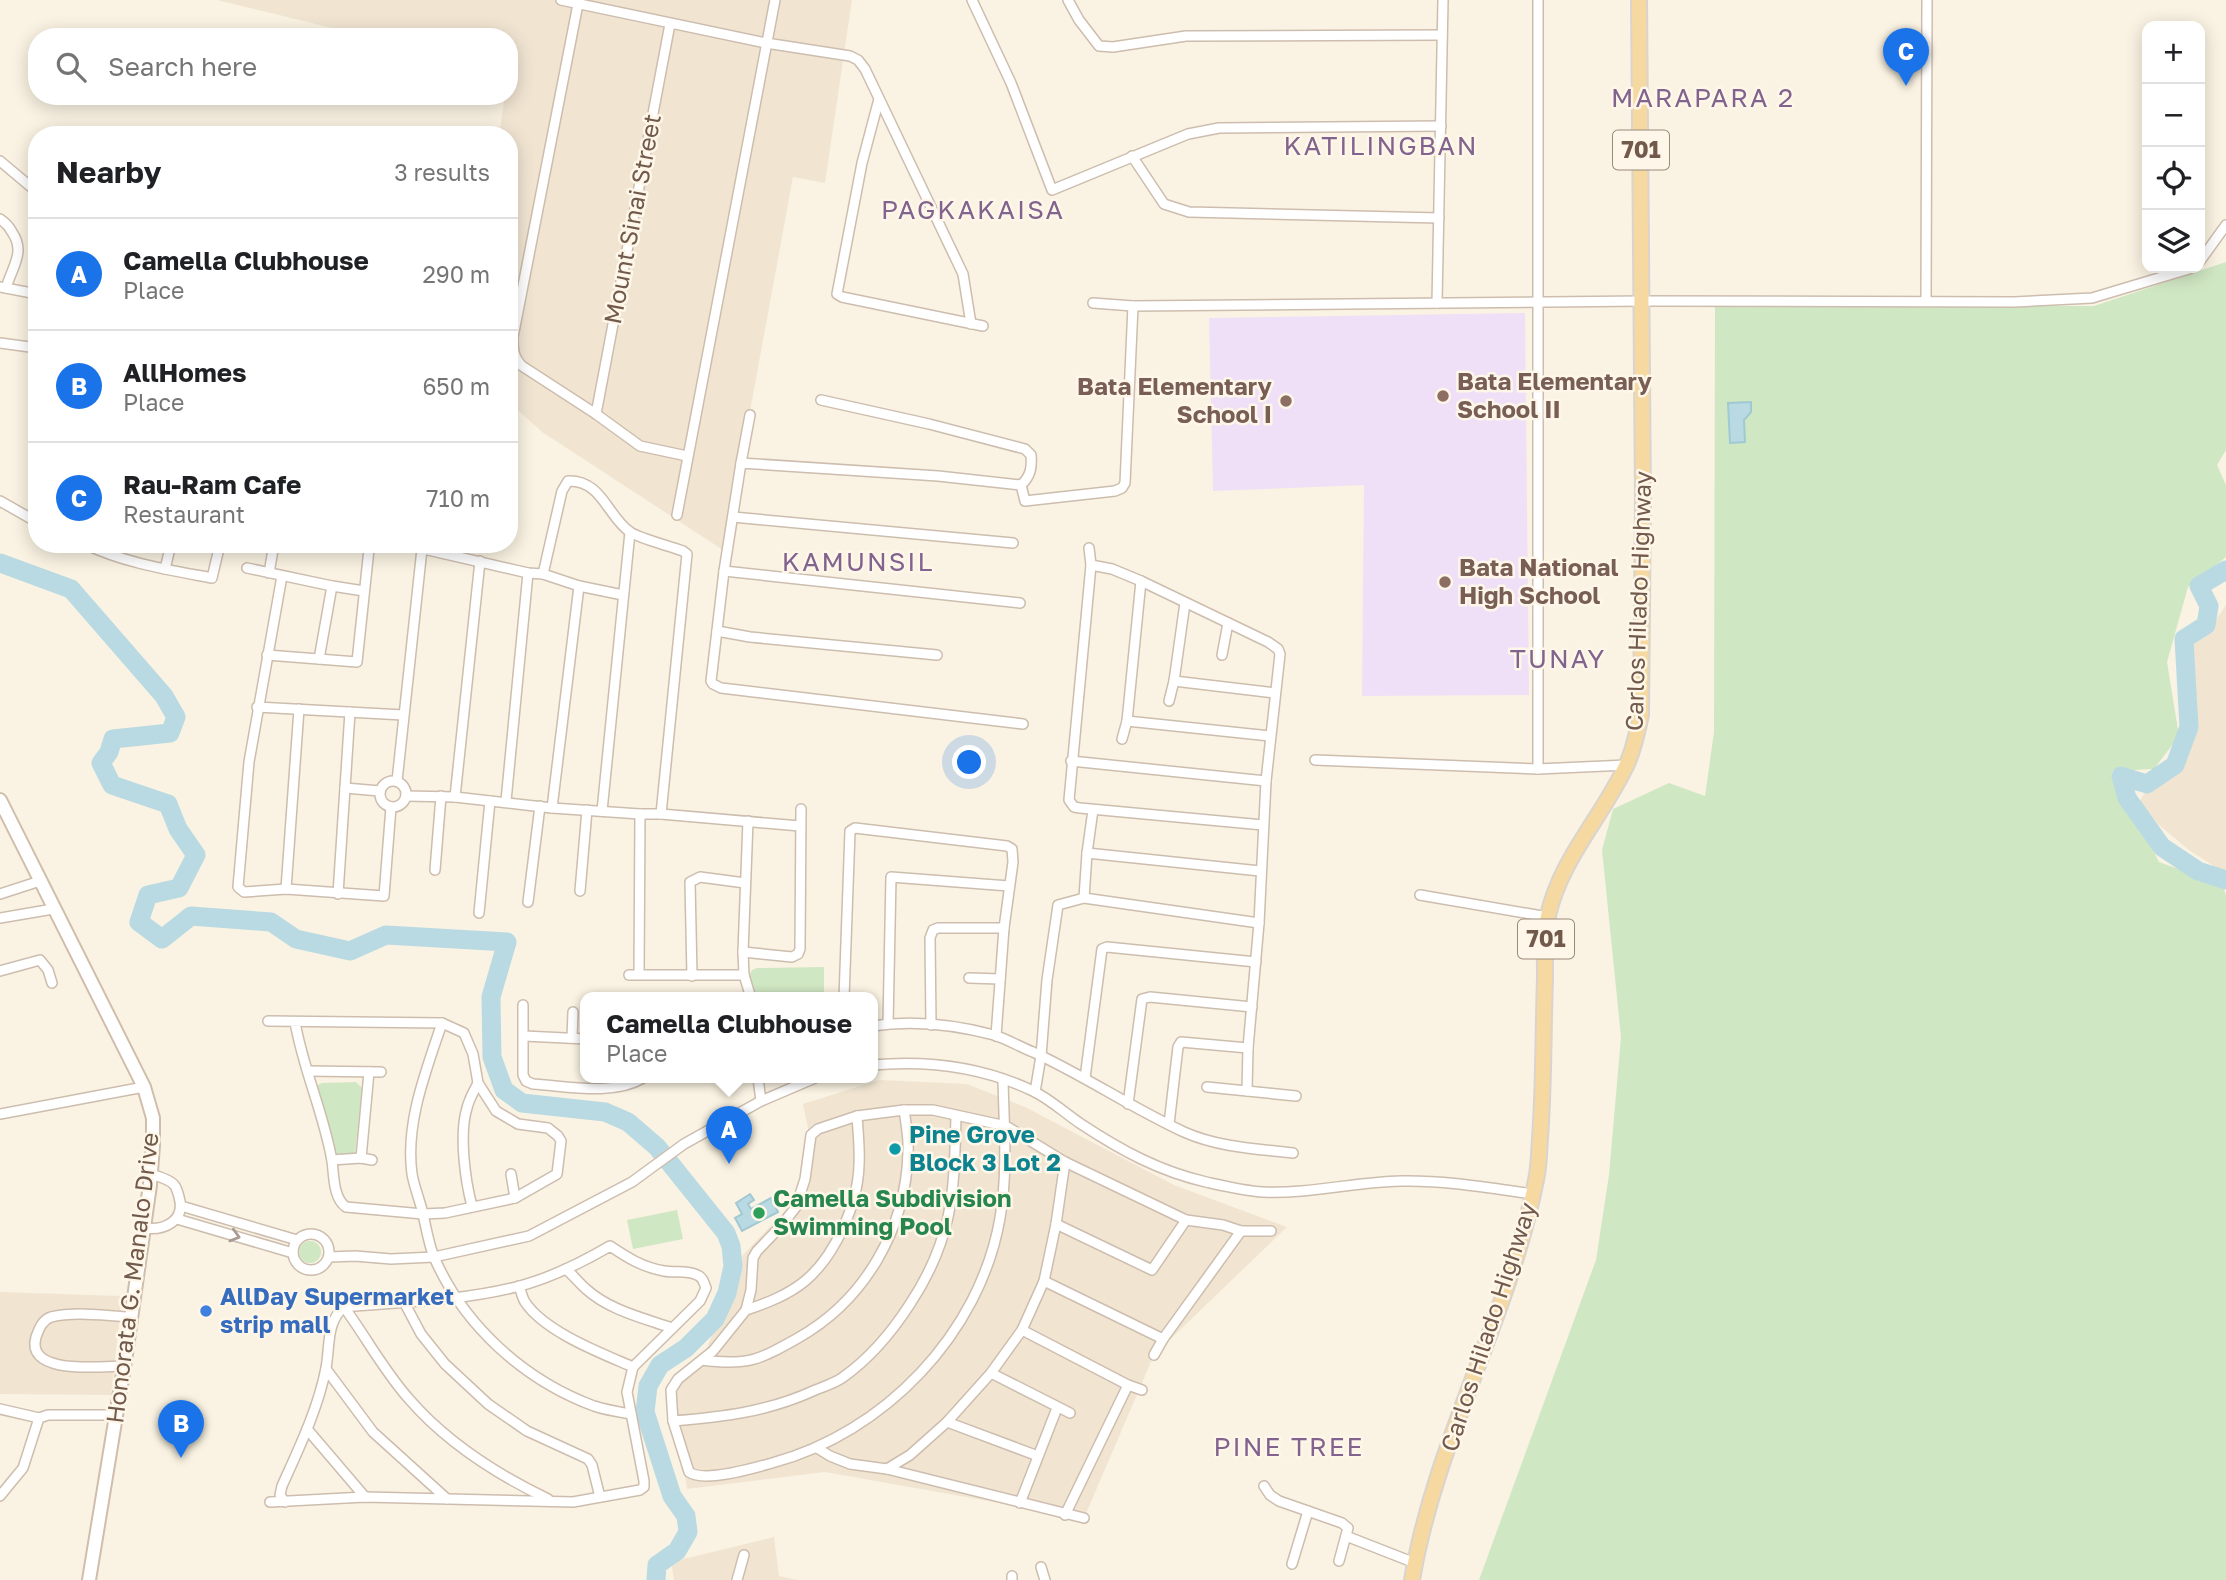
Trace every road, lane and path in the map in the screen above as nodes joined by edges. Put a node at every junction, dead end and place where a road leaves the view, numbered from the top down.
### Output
1 (561, 0) edge
2 (775, 0) edge
3 (972, 0) edge
4 (1068, 0) edge
5 (1443, 0) edge
6 (1538, 0) edge
7 (1639, 0) edge
8 (1927, 0) edge
9 (578, 4) junction
10 (670, 24) junction
11 (1442, 35) junction
12 (766, 43) junction
13 (879, 99) junction
14 (1441, 126) junction
15 (1132, 156) junction
16 (0, 161) edge
17 (28, 184) edge
18 (1439, 218) junction
19 (0, 219) edge
20 (2226, 225) edge
21 (2205, 254) edge
22 (2175, 273) edge
23 (3, 287) edge
24 (28, 292) edge
25 (1642, 301) junction
26 (1926, 301) junction
27 (1537, 302) junction
28 (1093, 303) dead end
29 (1437, 303) junction
30 (1133, 306) junction
31 (518, 311) edge
32 (971, 324) junction
33 (983, 327) dead end
34 (0, 343) edge
35 (28, 347) edge
36 (518, 362) edge
37 (821, 400) dead end
38 (596, 414) junction
39 (750, 415) dead end
40 (687, 456) junction
41 (741, 463) junction
42 (1021, 485) junction
43 (0, 501) edge
44 (677, 515) dead end
45 (28, 517) edge
46 (733, 517) junction
47 (630, 532) junction
48 (1013, 543) dead end
49 (1089, 548) dead end
50 (111, 553) edge
51 (168, 553) edge
52 (217, 553) edge
53 (272, 553) edge
54 (369, 553) edge
55 (422, 553) edge
56 (441, 553) edge
57 (480, 561) junction
58 (1091, 565) junction
59 (165, 569) junction
60 (247, 569) dead end
61 (724, 571) junction
62 (269, 573) junction
63 (528, 573) junction
64 (543, 573) junction
65 (282, 576) junction
66 (1141, 581) junction
67 (331, 586) junction
68 (579, 586) junction
69 (364, 591) junction
70 (623, 595) junction
71 (1020, 603) dead end
72 (1185, 603) junction
73 (1228, 623) junction
74 (717, 631) junction
75 (267, 655) junction
76 (1222, 655) dead end
77 (937, 656) dead end
78 (320, 659) junction
79 (1174, 681) junction
80 (1275, 694) junction
81 (1169, 701) dead end
82 (257, 707) junction
83 (299, 709) junction
84 (350, 712) junction
85 (403, 715) junction
86 (1127, 721) junction
87 (1023, 724) dead end
88 (1270, 736) junction
89 (1122, 739) dead end
90 (1315, 760) dead end
91 (1071, 761) junction
92 (1627, 765) junction
93 (1538, 769) junction
94 (397, 781) junction
95 (1266, 781) junction
96 (345, 788) junction
97 (380, 791) junction
98 (406, 796) junction
99 (441, 796) junction
100 (455, 797) junction
101 (0, 800) edge
102 (490, 801) junction
103 (506, 801) junction
104 (540, 806) junction
105 (391, 807) junction
106 (552, 808) junction
107 (801, 809) dead end
108 (587, 810) junction
109 (1093, 810) junction
110 (602, 811) junction
111 (640, 814) junction
112 (661, 814) junction
113 (748, 821) junction
114 (1263, 825) junction
115 (800, 826) junction
116 (1087, 852) junction
117 (435, 870) dead end
118 (1260, 871) junction
119 (40, 881) junction
120 (744, 883) junction
121 (1009, 886) junction
122 (286, 889) junction
123 (580, 891) dead end
124 (0, 894) edge
125 (338, 894) junction
126 (1420, 895) dead end
127 (1084, 898) junction
128 (528, 902) dead end
129 (53, 909) junction
130 (479, 913) dead end
131 (1548, 917) junction
132 (0, 918) edge
133 (1259, 923) junction
134 (1004, 928) junction
135 (743, 952) junction
136 (1256, 962) junction
137 (0, 971) edge
138 (744, 975) junction
139 (692, 976) junction
140 (969, 978) dead end
141 (1000, 979) junction
142 (52, 983) dead end
143 (749, 992) edge
144 (844, 992) edge
145 (523, 1005) dead end
146 (1252, 1007) junction
147 (573, 1012) dead end
148 (268, 1021) dead end
149 (295, 1022) junction
150 (442, 1023) junction
151 (888, 1024) junction
152 (878, 1025) edge
153 (931, 1025) junction
154 (996, 1036) junction
155 (524, 1037) junction
156 (572, 1038) junction
157 (580, 1039) edge
158 (1248, 1048) junction
159 (1041, 1056) junction
160 (878, 1065) edge
161 (308, 1071) junction
162 (369, 1072) junction
163 (381, 1072) dead end
164 (1085, 1078) junction
165 (1003, 1080) junction
166 (478, 1083) junction
167 (635, 1083) edge
168 (759, 1083) edge
169 (803, 1083) edge
170 (144, 1087) junction
171 (1208, 1087) dead end
172 (1247, 1091) junction
173 (1035, 1092) junction
174 (1296, 1097) dead end
175 (761, 1101) junction
176 (1128, 1104) junction
177 (904, 1110) junction
178 (0, 1114) edge
179 (857, 1116) junction
180 (956, 1116) junction
181 (1170, 1124) junction
182 (1006, 1126) junction
183 (1293, 1153) dead end
184 (361, 1158) junction
185 (332, 1160) junction
186 (372, 1160) dead end
187 (1065, 1162) junction
188 (149, 1174) junction
189 (511, 1174) dead end
190 (1533, 1194) junction
191 (515, 1198) junction
192 (181, 1206) junction
193 (472, 1206) junction
194 (423, 1214) junction
195 (177, 1219) junction
196 (1186, 1220) junction
197 (1056, 1224) junction
198 (144, 1228) junction
199 (1241, 1231) junction
200 (1271, 1231) dead end
201 (297, 1240) junction
202 (293, 1253) junction
203 (329, 1257) junction
204 (434, 1257) junction
205 (566, 1269) junction
206 (1044, 1281) junction
207 (519, 1286) junction
208 (457, 1297) junction
209 (404, 1302) junction
210 (344, 1307) junction
211 (746, 1310) junction
212 (132, 1317) junction
213 (672, 1328) junction
214 (1022, 1331) junction
215 (1163, 1339) junction
216 (1154, 1355) dead end
217 (702, 1360) junction
218 (124, 1366) junction
219 (633, 1367) junction
220 (326, 1369) junction
221 (991, 1373) junction
222 (1128, 1385) junction
223 (1142, 1390) dead end
224 (1057, 1408) junction
225 (0, 1409) edge
226 (1070, 1413) dead end
227 (631, 1414) junction
228 (116, 1415) junction
229 (39, 1418) junction
230 (673, 1421) junction
231 (947, 1422) junction
232 (307, 1429) junction
233 (817, 1448) junction
234 (1038, 1456) junction
235 (887, 1469) junction
236 (1264, 1486) dead end
237 (0, 1496) edge
238 (365, 1497) junction
239 (600, 1497) junction
240 (447, 1499) junction
241 (549, 1500) junction
242 (270, 1502) dead end
243 (285, 1502) junction
244 (1020, 1503) junction
245 (1308, 1511) junction
246 (1065, 1516) junction
247 (1084, 1518) dead end
248 (1346, 1536) junction
249 (744, 1555) dead end
250 (1339, 1561) dead end
251 (1415, 1563) junction
252 (1292, 1564) dead end
253 (1041, 1567) dead end
254 (89, 1580) edge
255 (737, 1580) edge
256 (1045, 1580) edge
257 (1412, 1580) edge

1 - 9 street
2 - 12 street
3 - 15 street
4 - 11 street
5 - 11 street
6 - 27 street
7 - 25 main road, Carlos Hilado Highway / 701
8 - 26 street
9 - 10 street
9 - 31 street
10 - 12 street
10 - 38 street, Mount Sinai Street
11 - 14 street
12 - 13 street
12 - 40 street
13 - 32 street
13 - 32 street
14 - 15 street
14 - 18 street
15 - 18 street
16 - 17 street
18 - 29 street
19 - 23 street
20 - 21 street
22 - 26 street
23 - 24 street
25 - 26 street
25 - 27 street
25 - 92 main road, Carlos Hilado Highway / 701
27 - 29 street
27 - 93 street
28 - 30 street
29 - 30 street
30 - 42 street
32 - 33 street
34 - 35 street
36 - 38 street
37 - 42 street
38 - 40 street
39 - 41 street
40 - 44 street
41 - 42 street
41 - 46 street
43 - 45 street
46 - 48 street
46 - 61 street
47 - 64 street
47 - 70 street
47 - 112 street
49 - 58 street
50 - 59 street
51 - 59 street
52 - 59 street
53 - 62 street
54 - 69 street
55 - 85 street
56 - 57 street
57 - 63 street
57 - 100 street
58 - 66 street
58 - 91 street
60 - 62 street
61 - 71 street
61 - 74 street
62 - 65 street
63 - 64 street
63 - 103 street
64 - 68 street
65 - 67 street
65 - 75 street
66 - 72 street
66 - 86 street
67 - 69 street
67 - 78 street
68 - 70 street
68 - 106 street
69 - 78 street
70 - 110 street
72 - 73 street
72 - 79 street
73 - 76 street
73 - 80 street
74 - 77 street
74 - 87 street
75 - 78 street
75 - 82 street
79 - 80 street
79 - 81 street
80 - 88 street
82 - 83 street
82 - 122 street
83 - 84 street
83 - 122 street
84 - 85 street
84 - 96 street
85 - 94 street
86 - 88 street
86 - 89 street
88 - 95 street
90 - 93 street
91 - 95 street
91 - 109 street
92 - 93 street
92 - 131 main road, Carlos Hilado Highway / 701
94 - 97 street
94 - 98 street
95 - 114 street
96 - 97 street
96 - 125 street
97 - 105 street
98 - 99 street
98 - 105 street
99 - 100 street
99 - 117 street
100 - 102 street
101 - 119 street, Honorata G. Manalo Drive
102 - 103 street
102 - 130 street
103 - 104 street
104 - 106 street
104 - 128 street
105 - 125 street
106 - 108 street
107 - 115 street
108 - 110 street
108 - 123 street
109 - 114 street
109 - 116 street
110 - 111 street
111 - 112 street
111 - 139 street
112 - 113 street
113 - 115 street
113 - 120 street
114 - 118 street
115 - 135 street
116 - 118 street
116 - 127 street
118 - 133 street
119 - 124 street
119 - 129 street, Honorata G. Manalo Drive
120 - 135 street
120 - 139 street
121 - 134 street
121 - 144 street
121 - 151 street
122 - 125 street
126 - 131 street
127 - 133 street
127 - 159 street
129 - 132 street
129 - 170 street, Honorata G. Manalo Drive
131 - 190 main road, Carlos Hilado Highway / 701
133 - 136 street
134 - 141 street
134 - 153 street
135 - 138 street
136 - 146 street
136 - 164 street
137 - 142 street
138 - 139 street
138 - 143 street
140 - 141 street
141 - 154 street
145 - 155 street
146 - 158 street
146 - 176 street
147 - 156 street
148 - 149 street
149 - 150 street
149 - 161 street
150 - 166 street
150 - 194 street
151 - 152 street
151 - 153 street
153 - 154 street
154 - 159 street
155 - 156 street
155 - 167 street
156 - 157 street
158 - 172 street
158 - 181 street
159 - 164 street
159 - 173 street
160 - 165 street
161 - 162 street
161 - 185 street
162 - 163 street
162 - 184 street
164 - 176 street
165 - 173 street
165 - 182 street
166 - 191 street
166 - 193 street
168 - 175 street
169 - 175 street
170 - 178 street
170 - 188 street, Honorata G. Manalo Drive
171 - 172 street
172 - 174 street
173 - 190 street
175 - 204 street
176 - 181 street
177 - 179 street
177 - 180 street
177 - 217 street
179 - 211 street
179 - 211 street
180 - 182 street
180 - 230 street
181 - 183 street
182 - 187 street
182 - 233 street
184 - 185 street
184 - 186 street
185 - 194 street
187 - 196 street
187 - 197 street
188 - 192 street
188 - 198 street, Honorata G. Manalo Drive
189 - 191 street
190 - 251 main road, Carlos Hilado Highway / 701
191 - 193 street
192 - 195 street
192 - 201 street
193 - 194 street
194 - 204 street
195 - 198 street
195 -> 202 street
196 - 197 street
196 - 199 street
197 - 206 street
198 - 212 street, Honorata G. Manalo Drive
199 - 200 street
199 - 215 street
201 - 202 street
201 - 203 street
202 - 203 street
203 - 204 street
204 - 208 street
205 - 207 street
205 - 213 street
205 - 213 street
206 - 214 street
206 - 215 street
207 - 208 street
207 - 219 street
208 - 209 street
208 - 227 street
209 - 210 street
209 - 239 street
210 - 220 street
210 - 241 street
211 - 217 street
212 - 218 street, Honorata G. Manalo Drive
212 - 218 street
213 - 219 street
214 - 221 street
214 - 222 street
215 - 216 street
217 - 230 street
218 - 228 street, Honorata G. Manalo Drive
219 - 227 street
220 - 232 street
220 - 240 street
221 - 224 street
221 - 231 street
222 - 223 street
222 - 246 street
224 - 226 street
224 - 234 street
225 - 229 street
227 - 239 street
228 - 229 street
228 - 254 street, Honorata G. Manalo Drive
229 - 237 street
230 - 233 street
231 - 234 street
231 - 235 street
232 - 238 street
232 - 243 street
233 - 235 street
234 - 244 street
235 - 244 street
236 - 245 street
238 - 240 street
238 - 243 street
239 - 241 street
240 - 241 street
242 - 243 street
244 - 246 street
245 - 248 street
245 - 252 street
246 - 247 street
248 - 250 street
248 - 251 street
249 - 255 street
251 - 257 main road, Carlos Hilado Highway / 701
253 - 256 street

